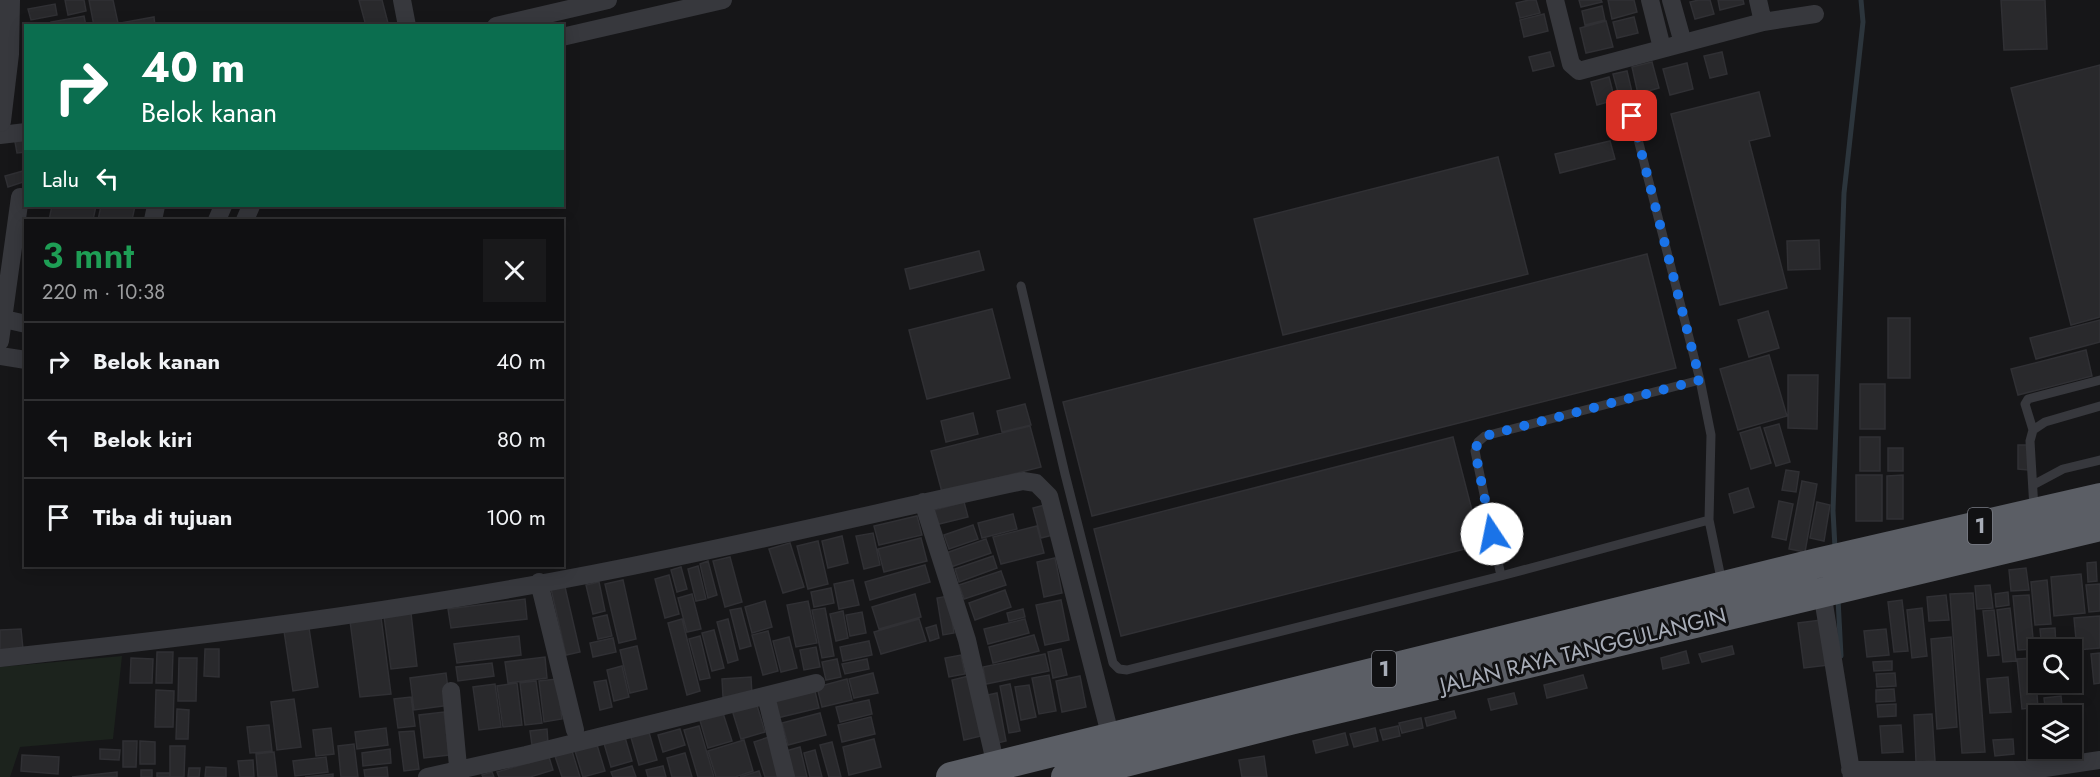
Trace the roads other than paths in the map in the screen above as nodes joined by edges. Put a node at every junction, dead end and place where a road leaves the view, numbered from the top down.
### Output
1 (9, 0) edge
2 (402, 0) edge
3 (608, 0) edge
4 (723, 0) edge
5 (1555, 0) edge
6 (1650, 0) edge
7 (1671, 0) edge
8 (1758, 0) edge
9 (1815, 14) dead end
10 (1763, 22) junction
11 (407, 24) edge
12 (505, 24) edge
13 (564, 37) edge
14 (1683, 43) junction
15 (1662, 48) junction
16 (1632, 116) dead end
17 (0, 121) edge
18 (24, 132) edge
19 (0, 135) edge
20 (20, 197) dead end
21 (1021, 286) dead end
22 (1, 318) edge
23 (24, 324) edge
24 (0, 341) edge
25 (0, 356) edge
26 (24, 360) edge
27 (1700, 380) junction
28 (2100, 380) edge
29 (2100, 406) edge
30 (2033, 430) junction
31 (2100, 460) edge
32 (2100, 498) edge
33 (2033, 500) junction
34 (923, 502) junction
35 (1709, 520) junction
36 (2100, 526) edge
37 (1861, 569) junction
38 (1501, 576) junction
39 (539, 582) junction
40 (1823, 582) junction
41 (1723, 587) junction
42 (0, 658) edge
43 (816, 683) dead end
44 (451, 691) dead end
45 (1337, 695) junction
46 (766, 696) junction
47 (575, 730) dead end
48 (1117, 759) edge
49 (2100, 760) edge
50 (996, 766) junction
51 (1856, 771) edge
52 (458, 774) edge
53 (427, 777) edge
54 (786, 777) edge
55 (951, 777) edge
56 (1066, 777) edge

1 - 17 street
2 - 11 street
3 - 12 street
4 - 13 street
5 - 15 street
6 - 15 street
7 - 14 street
8 - 10 street
9 - 10 street
10 - 14 street
14 - 15 street
16 - 27 lane
18 - 19 street
20 - 22 street
21 - 38 lane
22 - 23 street
22 - 24 street
25 - 26 street
27 - 35 lane
27 - 38 lane
28 - 30 lane
29 - 30 lane
30 - 33 lane
31 - 33 lane
32 - 33 highway, 1
33 - 37 highway, 1
34 - 39 street
34 - 48 street
34 - 50 street
35 - 38 lane
35 - 41 lane
36 - 37 highway, 1
37 - 40 highway, 1
39 - 42 street
39 - 47 street
40 - 41 highway, JALAN RAYA TANGGULANGIN / 1
40 - 45 highway, JALAN RAYA TANGGULANGIN / 1
40 - 51 street
41 - 45 highway, JALAN RAYA TANGGULANGIN / 1
43 - 46 street
44 - 52 street
45 - 48 highway, JALAN RAYA TANGGULANGIN / 1
46 - 52 street
46 - 54 street
48 - 50 highway, JALAN RAYA TANGGULANGIN / 1
48 - 56 highway, JALAN RAYA TANGGULANGIN / 1
49 - 51 street
50 - 55 highway, JALAN RAYA TANGGULANGIN / 1
52 - 53 street

